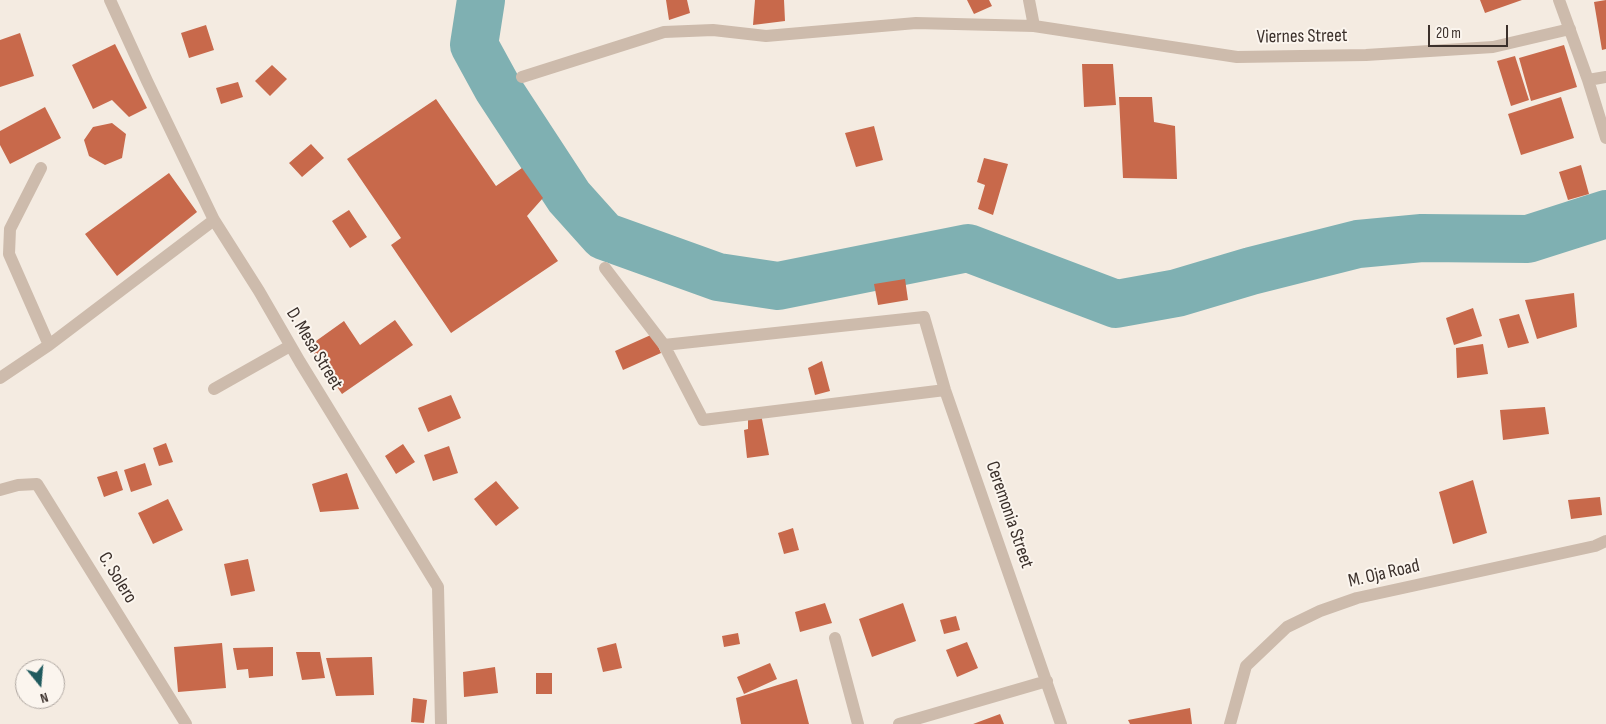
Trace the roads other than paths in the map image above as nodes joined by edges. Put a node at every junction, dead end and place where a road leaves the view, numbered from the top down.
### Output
1 (110, 0) edge
2 (1028, 0) edge
3 (1559, 0) edge
4 (1034, 26) junction
5 (1570, 29) junction
6 (522, 77) dead end
7 (1606, 77) edge
8 (1588, 80) junction
9 (1606, 138) edge
10 (41, 168) dead end
11 (214, 220) junction
12 (605, 268) dead end
13 (49, 344) junction
14 (664, 345) junction
15 (290, 346) junction
16 (0, 378) edge
17 (214, 389) dead end
18 (945, 390) junction
19 (0, 490) edge
20 (1606, 541) edge
21 (835, 638) dead end
22 (1047, 681) junction
23 (186, 724) edge
24 (441, 724) edge
25 (858, 724) edge
26 (899, 724) edge
27 (1061, 724) edge
28 (1230, 724) edge

1 - 11 street, D. Mesa Street
2 - 4 street
3 - 5 street
4 - 5 street, Viernes Street
4 - 6 street, Viernes Street
5 - 8 street
7 - 8 street
8 - 9 street
10 - 13 street
11 - 13 street
11 - 15 street, D. Mesa Street
12 - 14 street
13 - 16 street
14 - 18 street
14 - 18 street, Ceremonia Street
15 - 17 street
15 - 24 street, D. Mesa Street
18 - 22 street, Ceremonia Street
19 - 23 street, C. Solero
20 - 28 street, M. Oja Road
21 - 25 street
22 - 26 street
22 - 27 street, Ceremonia Street

